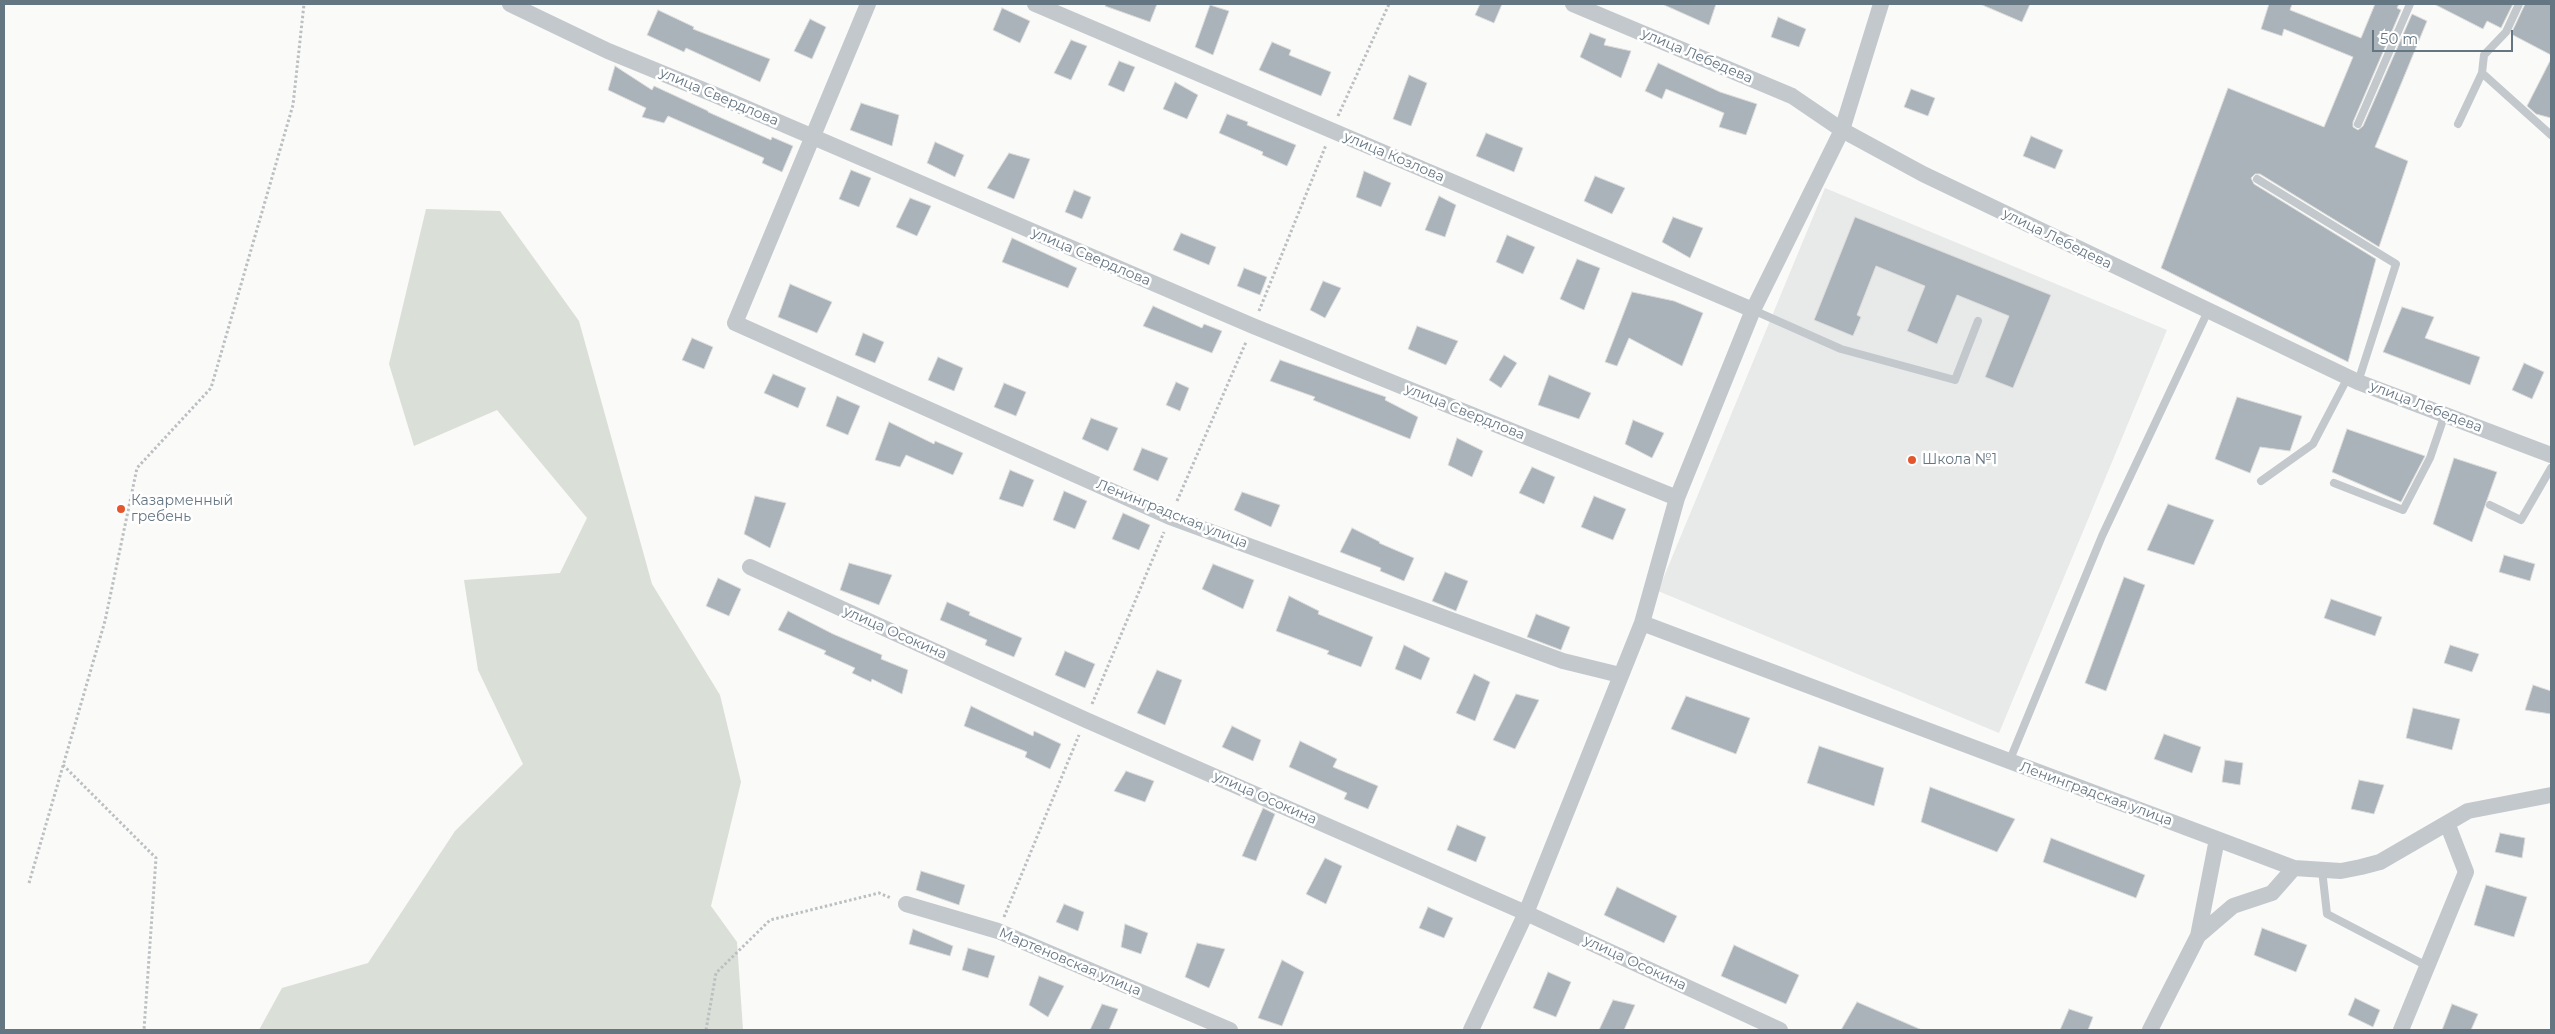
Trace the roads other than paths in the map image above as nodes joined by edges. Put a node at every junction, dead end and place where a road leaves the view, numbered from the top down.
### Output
1 (510, 4) edge
2 (868, 4) edge
3 (1035, 4) edge
4 (1573, 4) edge
5 (1881, 4) edge
6 (2410, 4) edge
7 (2519, 4) edge
8 (2482, 74) junction
9 (2358, 124) dead end
10 (2458, 124) dead end
11 (1842, 130) junction
12 (2551, 135) edge
13 (812, 136) junction
14 (2257, 179) dead end
15 (1753, 310) junction
16 (2208, 311) junction
17 (1978, 321) dead end
18 (2353, 379) junction
19 (2445, 414) junction
20 (2551, 455) edge
21 (2551, 468) edge
22 (2261, 481) dead end
23 (2334, 483) dead end
24 (1677, 498) junction
25 (2490, 505) dead end
26 (750, 567) dead end
27 (1642, 623) junction
28 (1620, 675) junction
29 (2010, 762) junction
30 (2551, 795) edge
31 (2447, 823) junction
32 (2217, 839) junction
33 (2294, 868) junction
34 (2322, 870) junction
35 (906, 904) road end
36 (1526, 913) junction
37 (2198, 936) junction
38 (2427, 966) junction
39 (1230, 1030) edge
40 (1471, 1030) edge
41 (1780, 1030) edge
42 (2150, 1030) edge
43 (2401, 1030) edge

1 - 13 street, улица Свердлова
2 - 13 street
3 - 15 street, улица Козлова
4 - 11 street, улица Лебедева
5 - 11 street
6 - 9 lane
7 - 8 lane
8 - 10 lane
8 - 12 lane
11 - 15 street
11 - 16 street, улица Лебедева
13 - 24 street, улица Свердлова
13 - 28 street, Ленинградская улица
14 - 18 lane
15 - 17 lane
15 - 24 street
16 - 18 street, улица Лебедева
16 - 29 lane
18 - 19 street, улица Лебедева
18 - 22 lane
19 - 20 street, улица Лебедева
19 - 23 lane
21 - 25 lane
24 - 27 street
26 - 36 street, улица Осокина
27 - 28 street
27 - 29 street, Ленинградская улица
28 - 36 street
29 - 32 street, Ленинградская улица
30 - 31 street, Ленинградская улица
31 - 34 street, Ленинградская улица
31 - 38 street
32 - 33 street, Ленинградская улица
32 - 37 street
33 - 34 street, Ленинградская улица
33 - 37 street
34 - 38 lane
35 - 39 street, Мартеновская улица
36 - 40 street
36 - 41 street, улица Осокина
37 - 42 street
38 - 43 street

